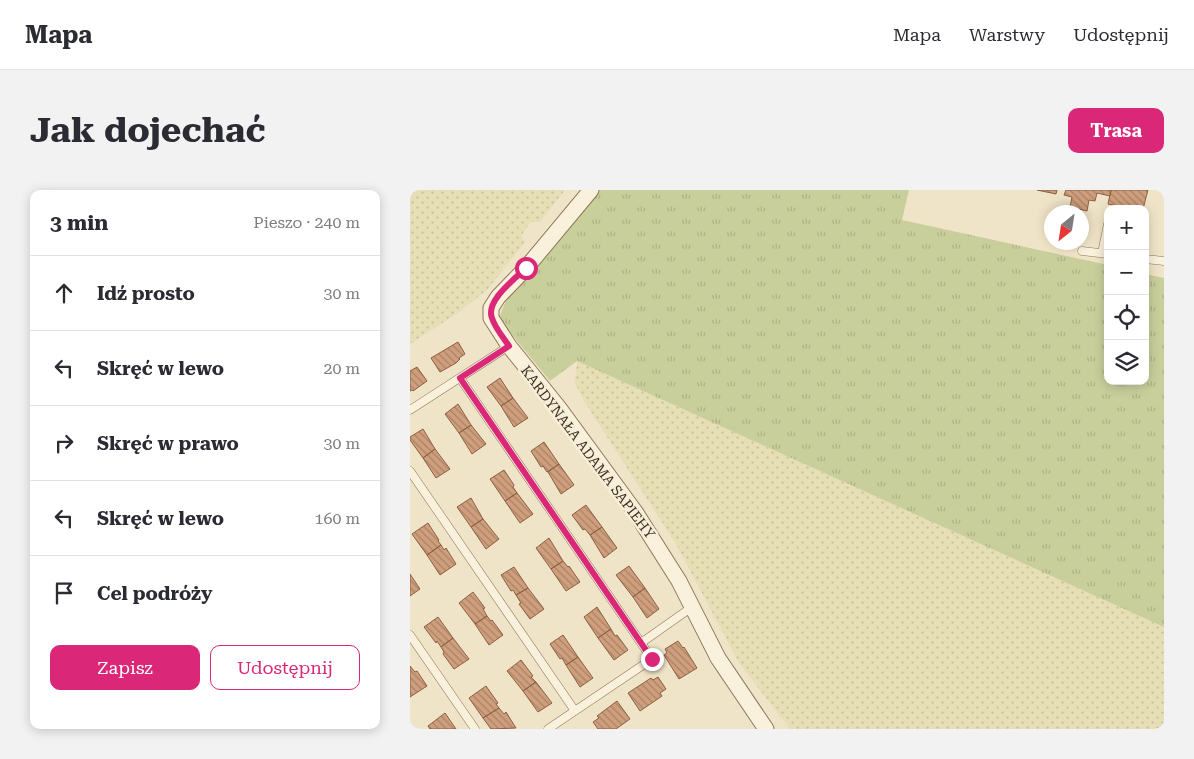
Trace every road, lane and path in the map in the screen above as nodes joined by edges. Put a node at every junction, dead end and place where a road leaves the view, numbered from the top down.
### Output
1 (591, 190) edge
2 (1082, 251) dead end
3 (1104, 253) edge
4 (1149, 259) edge
5 (1164, 261) edge
6 (509, 346) junction
7 (460, 378) junction
8 (410, 410) edge
9 (410, 471) edge
10 (692, 608) junction
11 (410, 635) edge
12 (641, 643) junction
13 (575, 711) junction
14 (475, 729) edge
15 (548, 729) edge
16 (766, 729) edge

1 - 6 street, KARDYNAŁA ADAMA SAPIEHY
2 - 3 lane
4 - 5 lane
6 - 7 lane
6 - 10 street, KARDYNAŁA ADAMA SAPIEHY
7 - 8 lane
7 - 12 lane
9 - 13 lane
10 - 12 lane
10 - 16 street, KARDYNAŁA ADAMA SAPIEHY
11 - 14 lane
12 - 13 lane
13 - 15 lane

